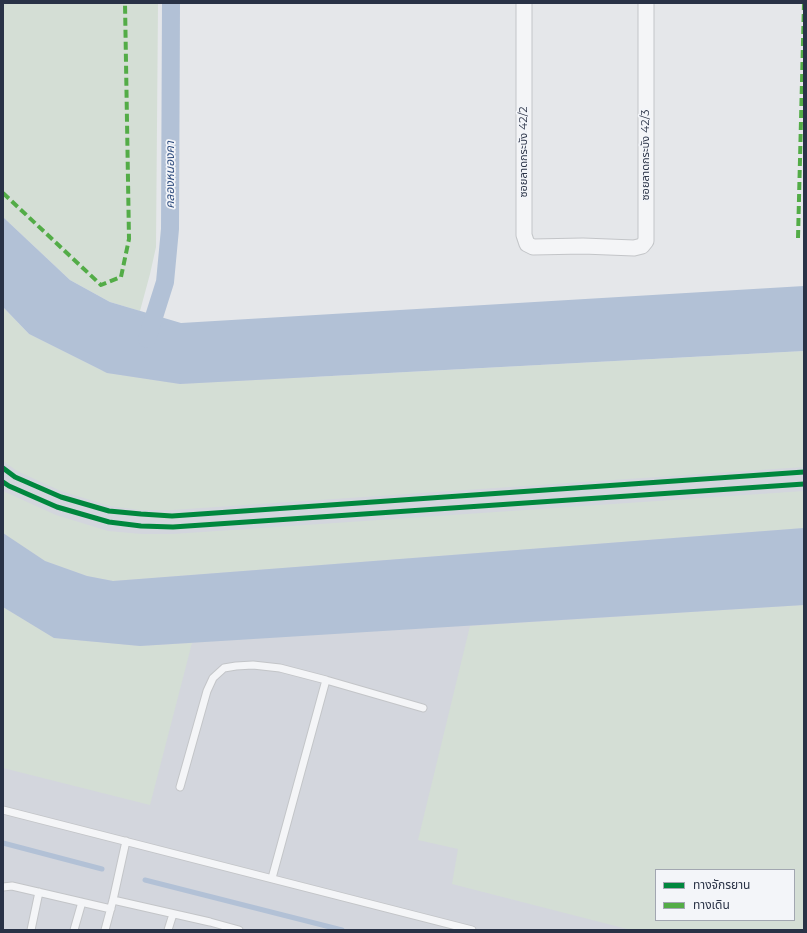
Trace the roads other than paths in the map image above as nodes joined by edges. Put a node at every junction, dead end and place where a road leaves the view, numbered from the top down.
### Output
1 (524, 3) edge
2 (646, 3) edge
3 (583, 246) joint
4 (326, 680) junction
5 (423, 708) dead end
6 (180, 787) dead end
7 (3, 810) edge
8 (126, 841) junction
9 (272, 878) junction
10 (3, 887) edge
11 (39, 892) junction
12 (113, 900) junction
13 (82, 902) junction
14 (111, 909) junction
15 (173, 914) junction
16 (210, 922) junction
17 (31, 930) edge
18 (74, 930) edge
19 (105, 930) edge
20 (168, 930) edge
21 (208, 930) edge
22 (239, 930) edge
23 (472, 930) edge

1 - 3 street, ซอยลาดกระบัง 42/2
2 - 3 street, ซอยลาดกระบัง 42/3
4 - 5 lane
4 - 6 lane
4 - 9 lane
7 - 8 lane
8 - 9 lane
8 - 12 lane
9 - 23 lane
10 - 11 lane
11 - 13 lane
11 - 17 lane
12 - 14 lane
12 - 15 lane
13 - 14 lane
13 - 18 lane
14 - 19 lane
15 - 16 lane
15 - 20 lane
16 - 21 lane
16 - 22 lane

